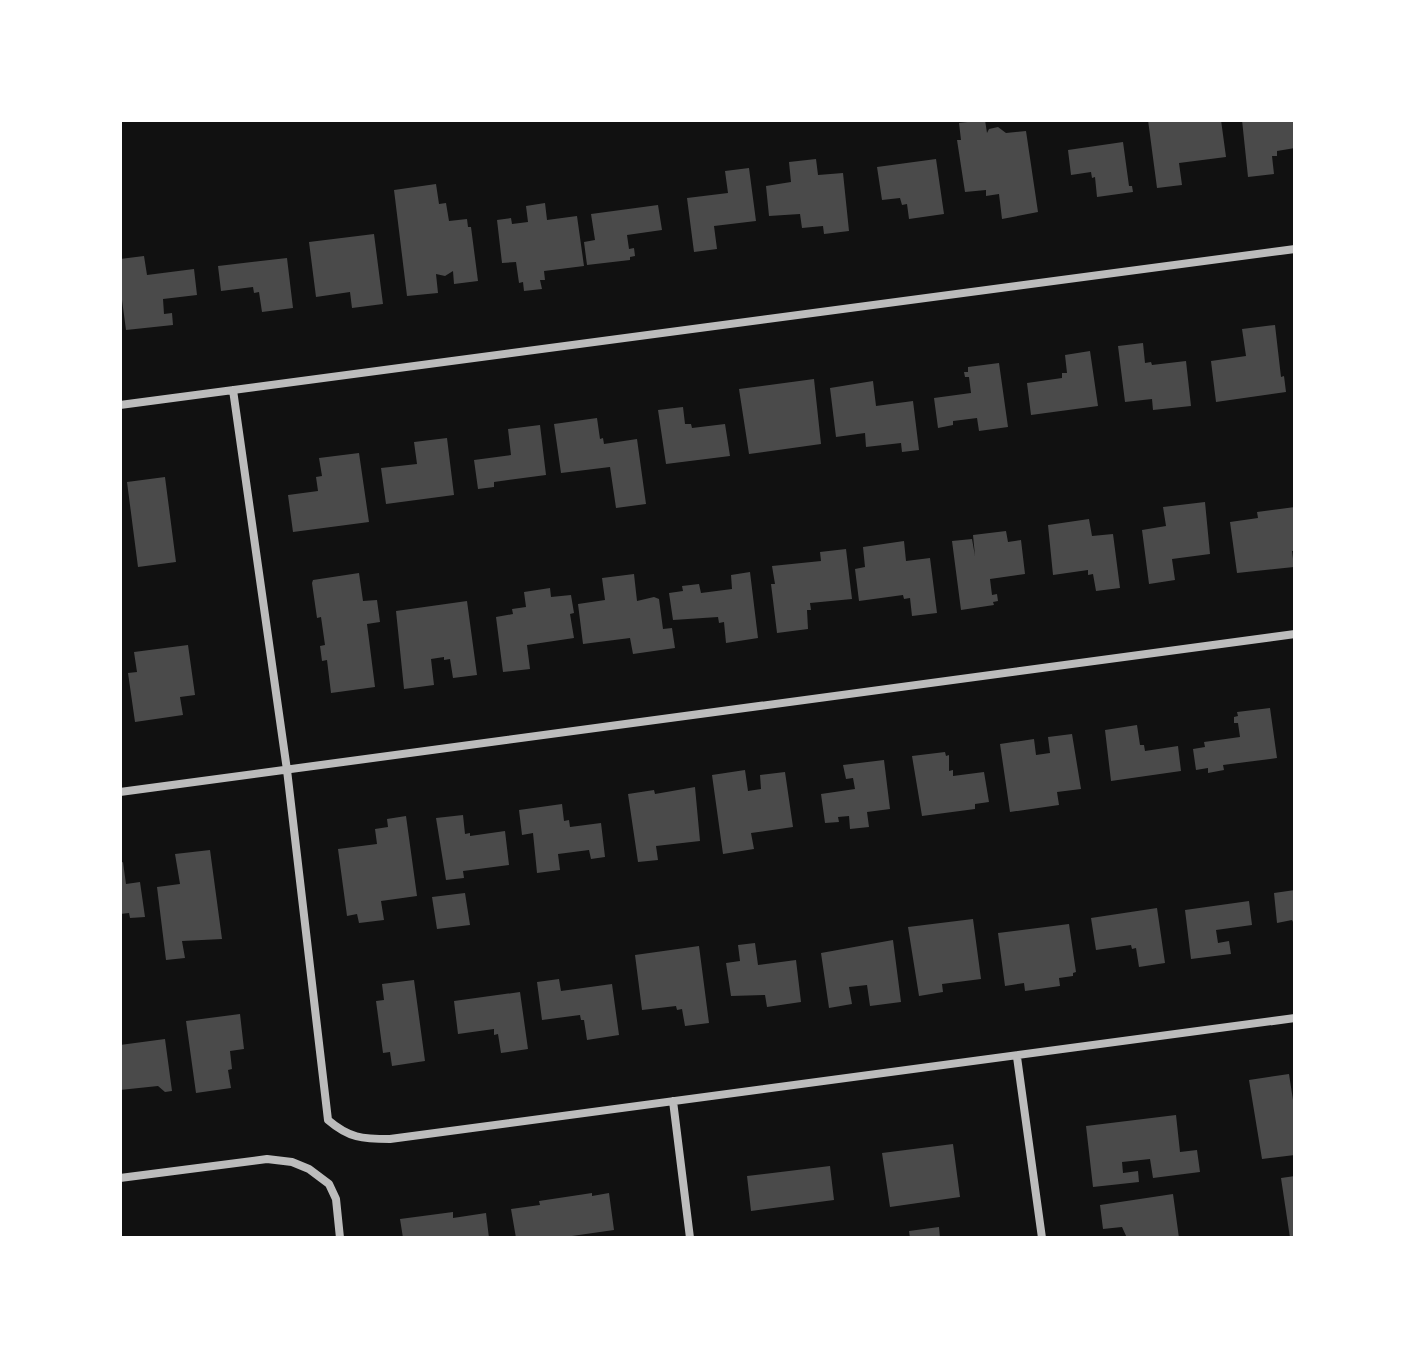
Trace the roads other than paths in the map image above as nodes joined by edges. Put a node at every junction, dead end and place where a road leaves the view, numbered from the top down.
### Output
1 (1295, 249) edge
2 (233, 390) junction
3 (120, 405) edge
4 (1295, 634) edge
5 (287, 770) junction
6 (120, 792) edge
7 (1295, 1018) edge
8 (1017, 1057) junction
9 (673, 1101) junction
10 (120, 1178) edge
11 (340, 1238) edge
12 (690, 1238) edge
13 (1042, 1238) edge

1 - 2 street
2 - 3 street
2 - 5 street
4 - 5 street
5 - 6 street
5 - 9 street
7 - 8 street
8 - 9 street
8 - 13 street
9 - 12 street
10 - 11 street

